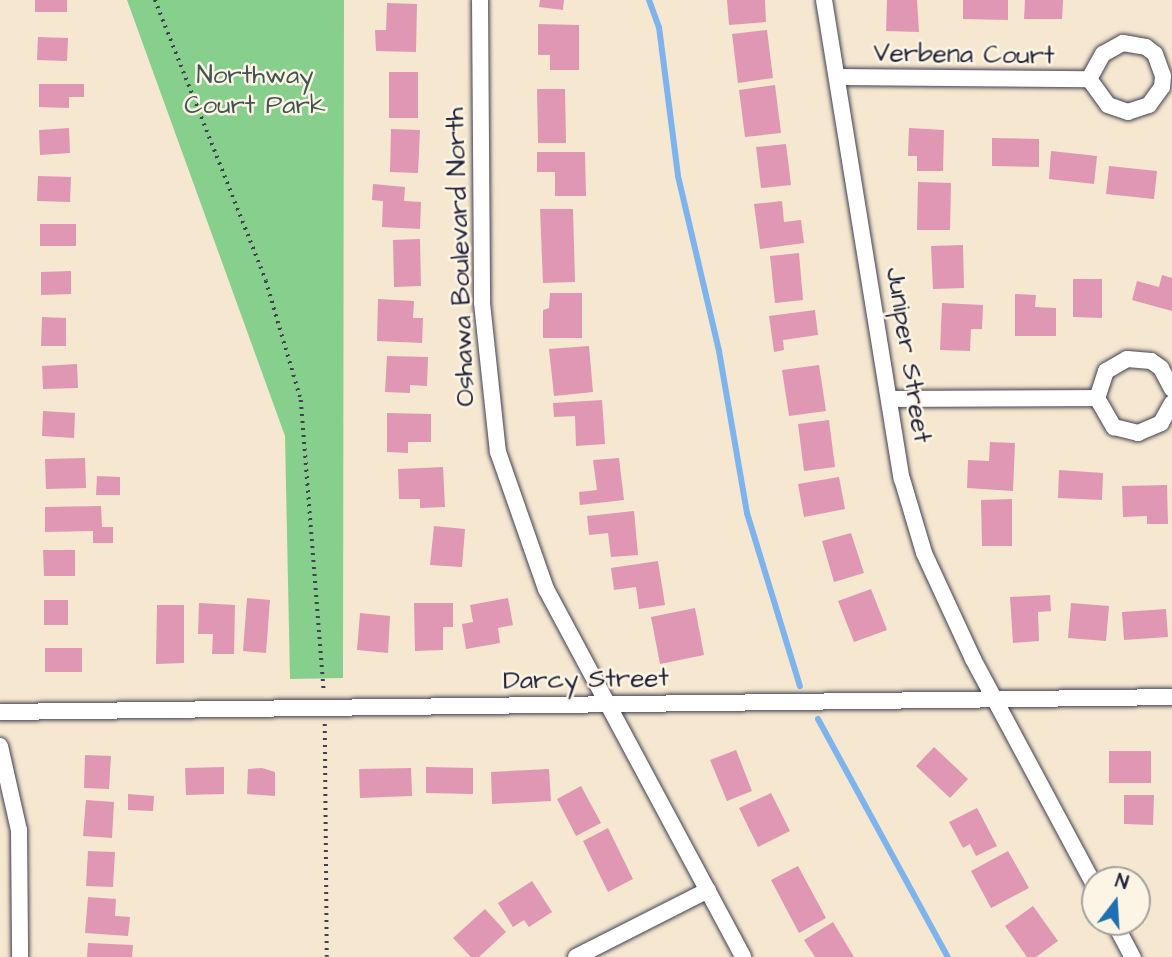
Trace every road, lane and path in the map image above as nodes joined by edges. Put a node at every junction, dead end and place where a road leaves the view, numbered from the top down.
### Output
1 (155, 0) edge
2 (480, 0) edge
3 (824, 0) edge
4 (837, 77) junction
5 (1090, 79) junction
6 (1172, 388) edge
7 (1097, 398) junction
8 (892, 399) junction
9 (1172, 403) edge
10 (1172, 697) edge
11 (998, 701) junction
12 (608, 704) junction
13 (325, 709) junction
14 (0, 712) edge
15 (0, 746) edge
16 (1084, 866) edge
17 (708, 890) junction
18 (1122, 936) edge
19 (20, 957) edge
20 (327, 957) edge
21 (576, 957) edge
22 (743, 957) edge
23 (1133, 957) edge

1 - 13 path
2 - 12 street, Oshawa Boulevard North
3 - 4 street, Juniper Street
4 - 5 street, Verbena Court
4 - 8 street, Juniper Street
5 - 5 street, Verbena Court
6 - 7 street
7 - 8 street
7 - 9 street
8 - 11 street, Juniper Street
10 - 11 street, Darcy Street
11 - 12 street, Darcy Street
11 - 16 street, Juniper Street
12 - 13 street, Darcy Street
12 - 17 street, Oshawa Boulevard North
13 - 14 street, Darcy Street
13 - 20 path
15 - 19 street
17 - 21 street
17 - 22 street, Oshawa Boulevard North
18 - 23 street

